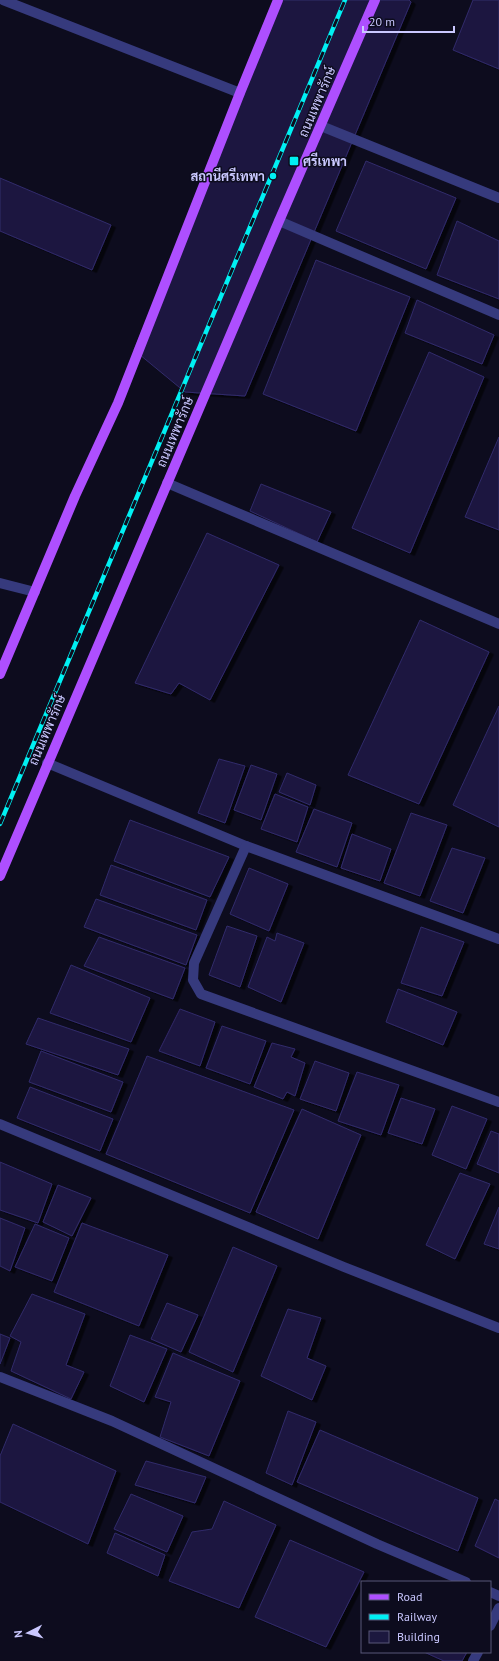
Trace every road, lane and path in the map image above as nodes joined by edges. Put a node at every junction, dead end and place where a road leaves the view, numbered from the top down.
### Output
1 (4, 0) edge
2 (278, 0) edge
3 (375, 0) edge
4 (240, 93) junction
5 (321, 126) junction
6 (499, 198) edge
7 (279, 221) junction
8 (499, 315) edge
9 (167, 483) junction
10 (0, 582) edge
11 (34, 592) junction
12 (499, 624) edge
13 (0, 674) edge
14 (47, 763) junction
15 (246, 846) junction
16 (0, 876) edge
17 (499, 940) edge
18 (499, 1102) edge
19 (0, 1124) edge
20 (499, 1328) edge
21 (0, 1377) edge
22 (464, 1581) edge
23 (499, 1608) edge
24 (491, 1624) edge

1 - 4 street
2 - 4 main road
3 - 5 main road, ถนนเทพารักษ์
4 - 11 main road
5 - 6 street
5 - 7 main road, ถนนเทพารักษ์
7 - 8 street
7 - 9 main road, ถนนเทพารักษ์
9 - 12 street
9 - 14 main road, ถนนเทพารักษ์
10 - 11 street
11 - 13 main road
14 - 15 street
14 - 16 main road, ถนนเทพารักษ์
15 - 17 street
15 - 18 street
19 - 20 street
21 - 22 street
23 - 24 street

